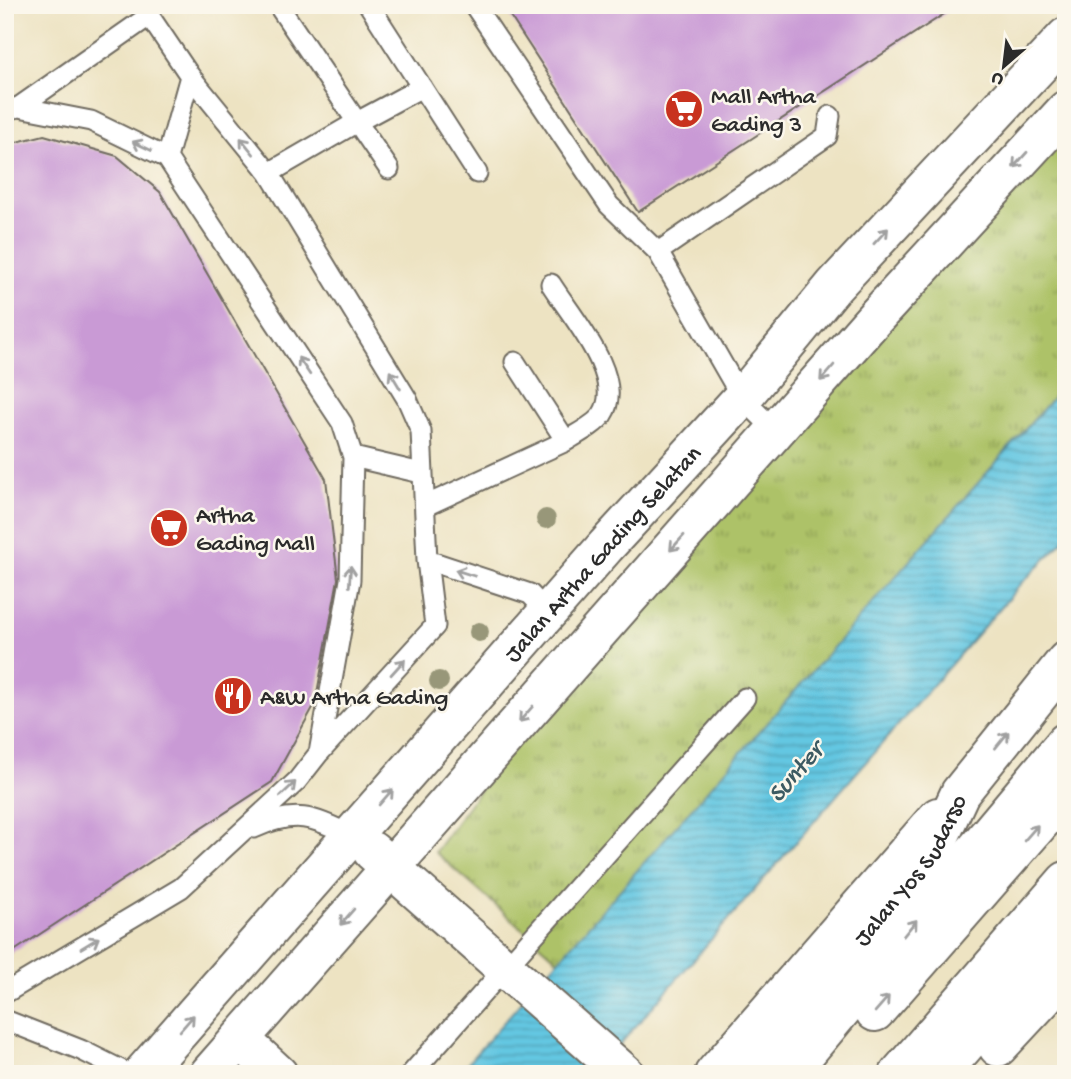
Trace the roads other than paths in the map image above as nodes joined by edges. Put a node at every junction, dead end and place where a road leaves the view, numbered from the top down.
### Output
1 (278, 5) edge
2 (369, 5) edge
3 (474, 5) edge
4 (146, 10) edge
5 (1066, 37) edge
6 (190, 76) junction
7 (422, 87) junction
8 (12, 109) edge
9 (1066, 110) edge
10 (830, 116) dead end
11 (357, 122) junction
12 (167, 158) junction
13 (389, 169) dead end
14 (269, 173) junction
15 (477, 173) dead end
16 (658, 252) junction
17 (551, 284) dead end
18 (515, 362) dead end
19 (742, 398) junction
20 (777, 432) junction
21 (566, 441) junction
22 (353, 457) junction
23 (421, 473) junction
24 (425, 506) junction
25 (427, 560) junction
26 (548, 613) junction
27 (584, 646) junction
28 (1066, 661) edge
29 (745, 698) dead end
30 (1066, 743) edge
31 (319, 753) junction
32 (960, 793) junction
33 (1066, 793) edge
34 (240, 834) junction
35 (351, 836) junction
36 (402, 875) junction
37 (1066, 881) edge
38 (1066, 916) edge
39 (1066, 929) edge
40 (503, 965) junction
41 (1066, 974) edge
42 (5, 993) edge
43 (5, 1020) edge
44 (257, 1054) edge
45 (129, 1074) edge
46 (142, 1074) edge
47 (209, 1074) edge
48 (411, 1074) edge
49 (625, 1074) edge
50 (713, 1074) edge
51 (747, 1074) edge
52 (788, 1074) edge
53 (821, 1074) edge
54 (899, 1074) edge
55 (926, 1074) edge
56 (940, 1074) edge
57 (973, 1074) edge

1 - 11 lane
2 - 7 lane
3 - 16 lane
4 - 6 lane
4 - 8 lane
19 -> 5 main road, Jalan Artha Gading Selatan
6 - 12 lane
14 -> 6 lane
7 - 11 lane
7 - 15 lane
12 -> 8 lane
9 -> 20 main road, Jalan Artha Gading Selatan
10 - 16 lane
11 - 13 lane
11 - 14 lane
22 -> 12 lane
23 -> 14 lane
16 - 19 lane
17 - 21 lane
18 - 21 lane
19 - 20 lane
19 - 26 main road, Jalan Artha Gading Selatan
20 -> 27 main road, Jalan Artha Gading Selatan
21 - 24 lane
22 - 23 lane
31 -> 22 lane
23 - 24 lane
24 - 25 lane
26 -> 25 lane
31 -> 25 lane
26 - 27 main road
35 -> 26 main road, Jalan Artha Gading Selatan
27 -> 36 main road, Jalan Artha Gading Selatan
32 -> 28 main road, Jalan Yos Sudarso
29 - 40 lane
52 -> 30 main road
34 -> 31 lane
32 - 50 main road
32 - 51 main road, Jalan Yos Sudarso
53 -> 33 main road
34 - 35 lane
42 -> 34 lane
35 - 36 main road
46 -> 35 main road, Jalan Artha Gading Selatan
36 - 40 main road
36 -> 44 main road, Jalan Artha Gading Selatan
37 - 54 main road
38 - 55 lane
39 - 56 main road
40 - 48 lane
40 - 49 main road
41 - 57 main road
43 - 45 lane
44 - 47 main road, Jalan Artha Gading Selatan

